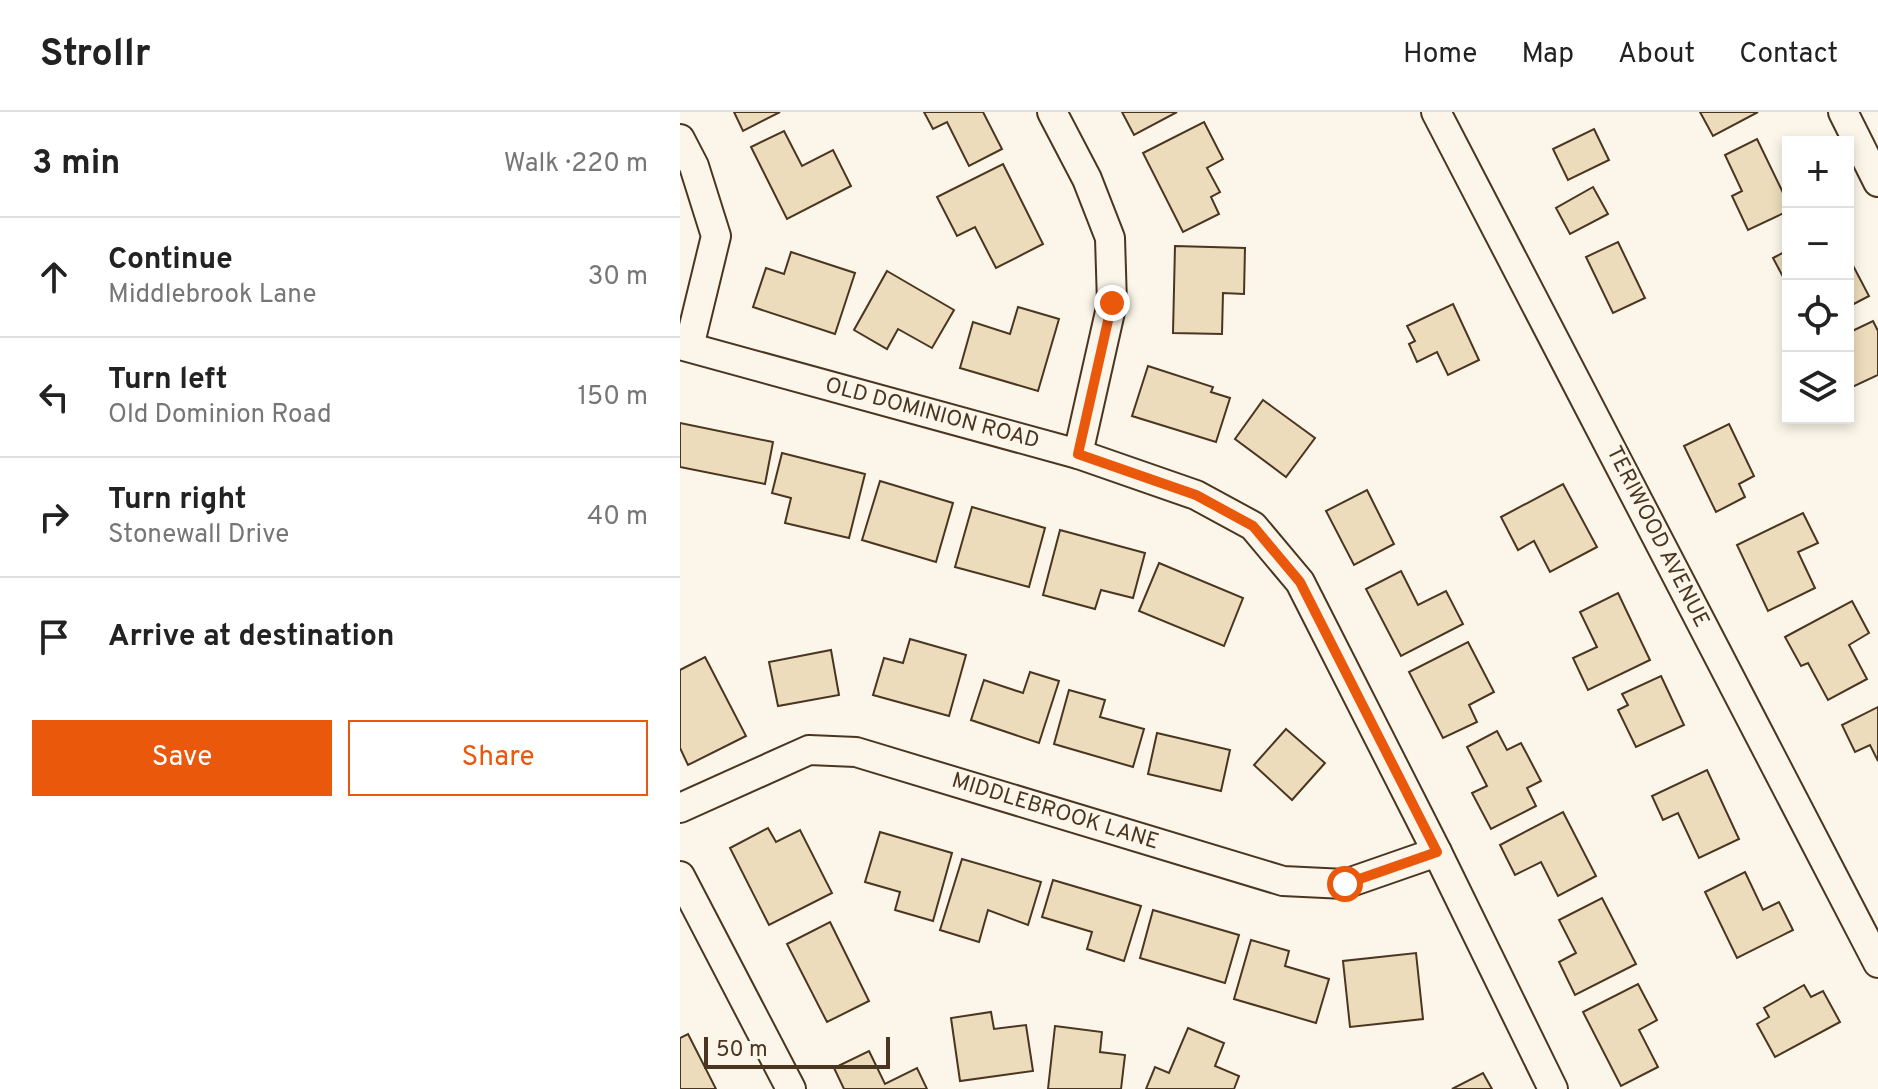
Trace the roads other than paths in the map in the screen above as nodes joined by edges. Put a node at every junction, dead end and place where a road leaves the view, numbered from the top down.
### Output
1 (1052, 112) edge
2 (1436, 112) edge
3 (1843, 112) edge
4 (680, 139) edge
5 (1878, 182) edge
6 (684, 346) edge
7 (1078, 454) junction
8 (680, 808) edge
9 (1437, 852) junction
10 (680, 876) edge
11 (1878, 963) edge
12 (791, 1089) edge
13 (1553, 1089) edge

1 - 7 street
2 - 11 street, TERIWOOD AVENUE
3 - 5 street
4 - 6 street
6 - 7 street, OLD DOMINION ROAD
7 - 9 street, OLD DOMINION ROAD
8 - 9 street, MIDDLEBROOK LANE
9 - 13 street, OLD DOMINION ROAD
10 - 12 street

